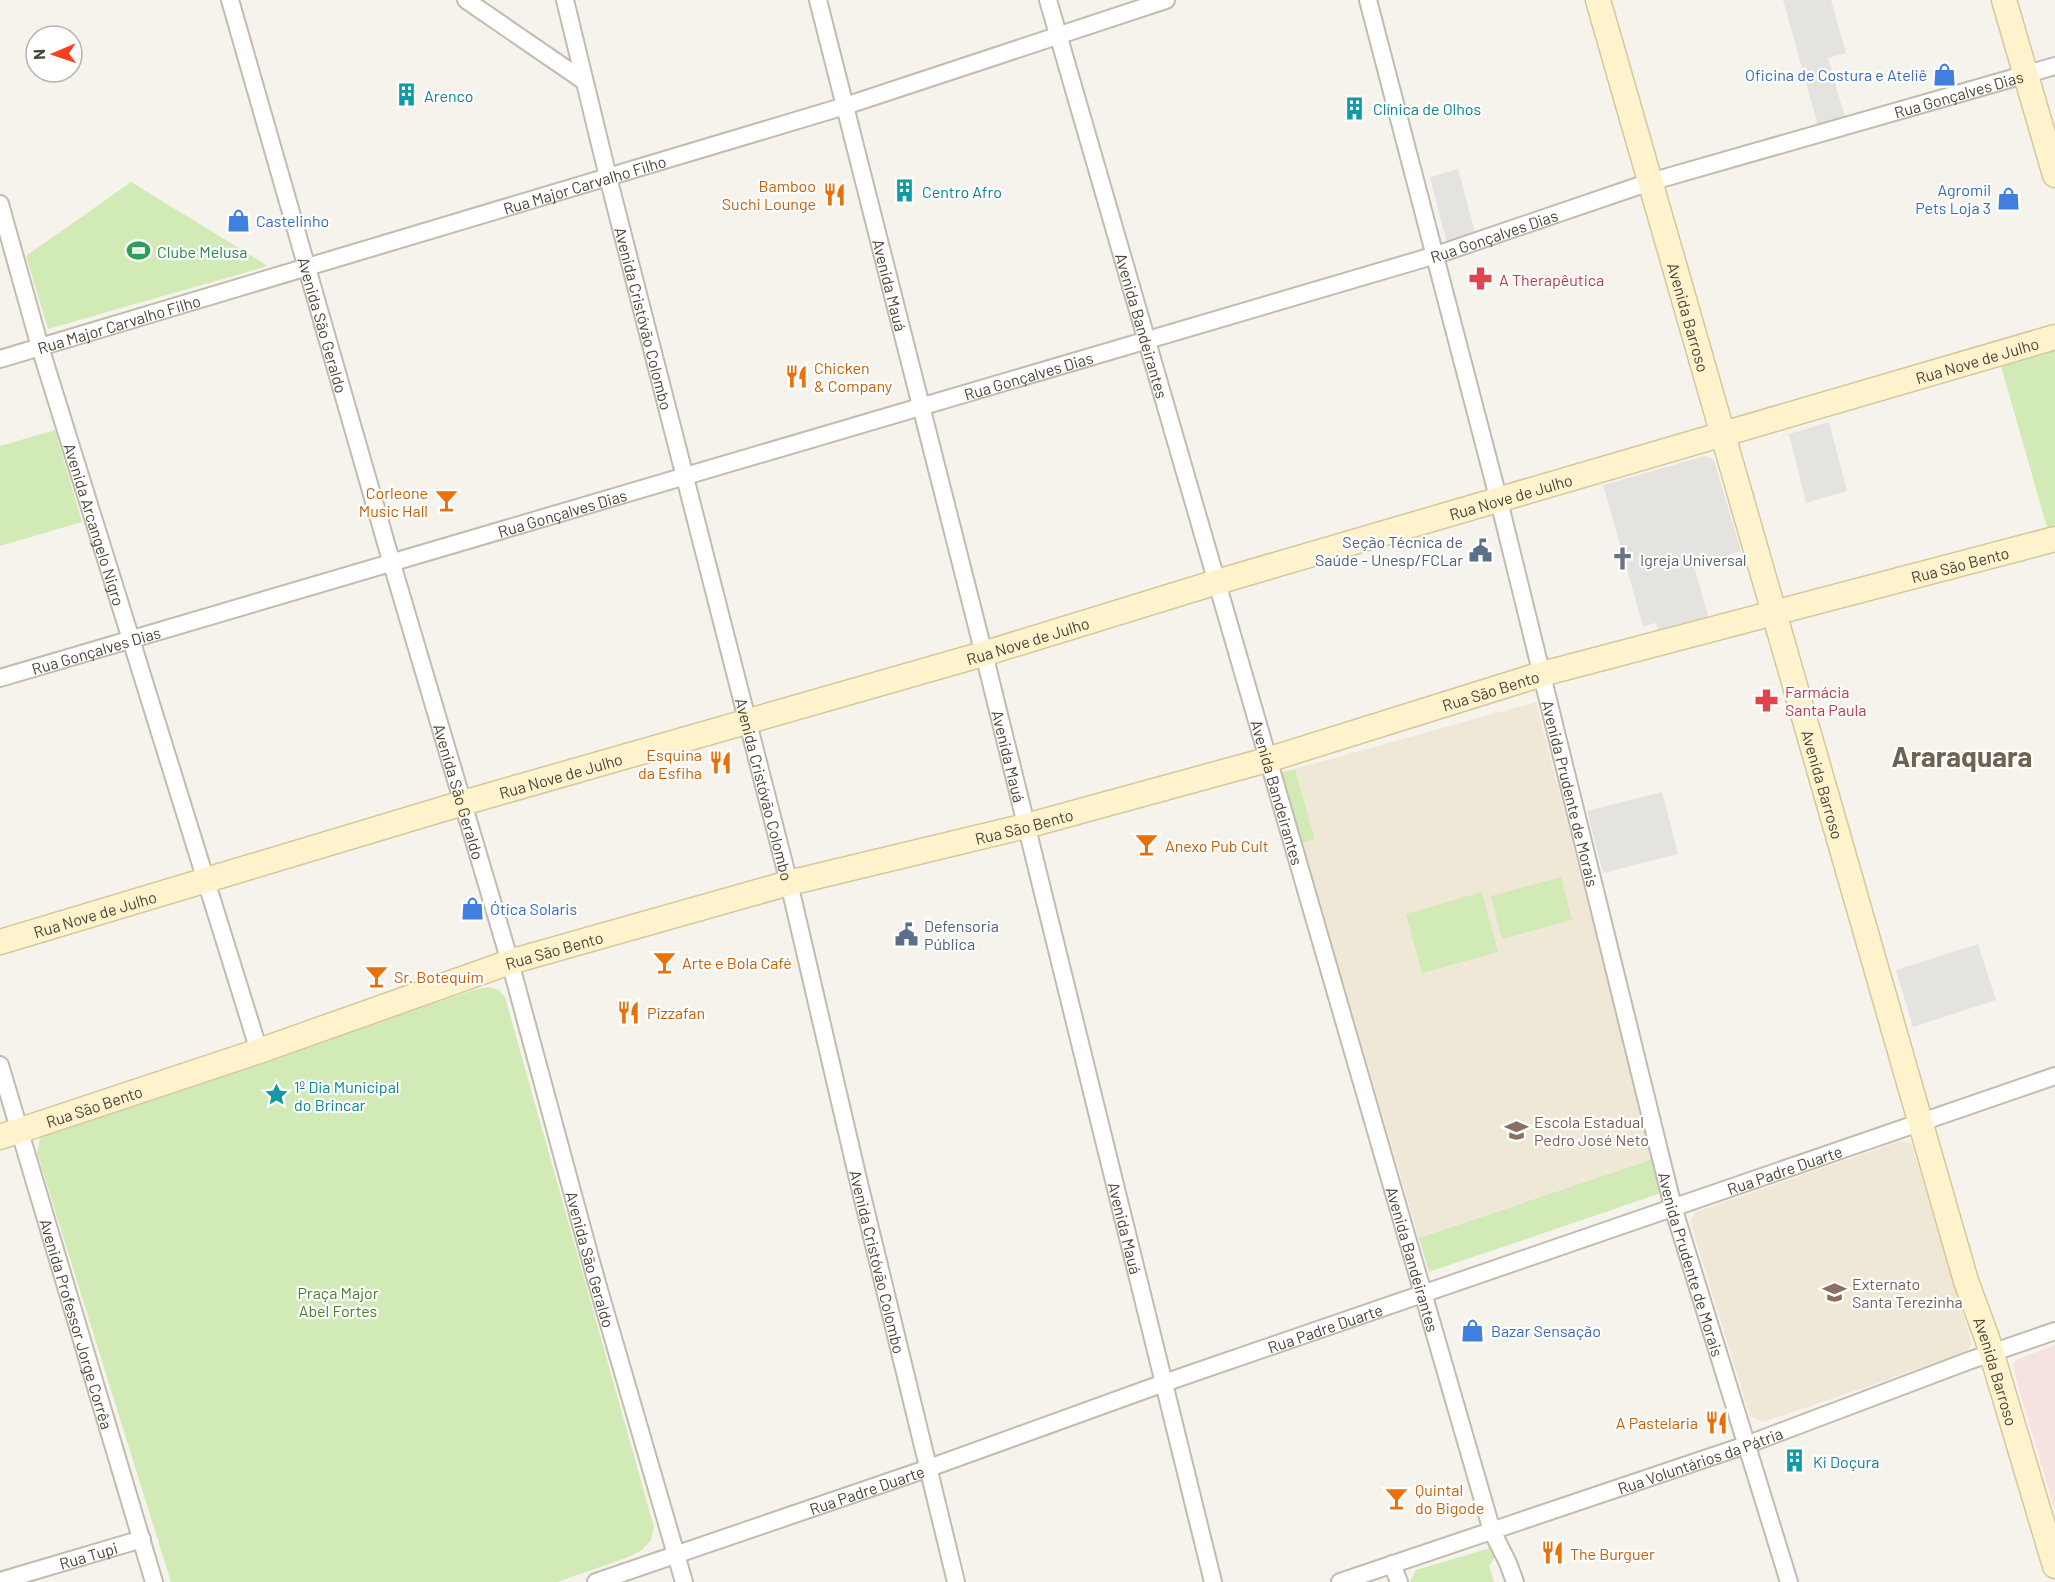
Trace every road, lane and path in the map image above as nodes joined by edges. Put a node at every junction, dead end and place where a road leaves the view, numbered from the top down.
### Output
1 (230, 0) edge
2 (466, 0) edge
3 (565, 0) edge
4 (818, 0) edge
5 (1048, 0) edge
6 (1166, 0) edge
7 (1368, 0) edge
8 (1598, 0) edge
9 (2004, 0) edge
10 (1058, 34) junction
11 (2055, 66) edge
12 (2025, 75) junction
13 (584, 81) junction
14 (844, 106) junction
15 (2055, 175) edge
16 (608, 177) junction
17 (1650, 182) junction
18 (0, 204) edge
19 (1436, 255) junction
20 (306, 266) junction
21 (2055, 337) edge
22 (1146, 339) junction
23 (40, 347) junction
24 (0, 359) edge
25 (921, 406) junction
26 (1723, 434) junction
27 (686, 477) junction
28 (1499, 501) junction
29 (2054, 543) edge
30 (392, 564) junction
31 (1217, 582) junction
32 (1774, 612) junction
33 (132, 640) junction
34 (983, 654) junction
35 (1542, 674) junction
36 (0, 678) edge
37 (747, 721) junction
38 (1267, 760) junction
39 (463, 803) junction
40 (1026, 826) junction
41 (206, 879) junction
42 (789, 883) junction
43 (0, 942) edge
44 (510, 962) junction
45 (259, 1051) junction
46 (0, 1065) edge
47 (2055, 1076) edge
48 (1922, 1120) junction
49 (10, 1134) edge
50 (1673, 1207) junction
51 (1424, 1292) junction
52 (2055, 1331) edge
53 (1992, 1353) junction
54 (1164, 1383) junction
55 (1746, 1445) junction
56 (928, 1468) junction
57 (1492, 1531) junction
58 (142, 1539) junction
59 (676, 1555) junction
60 (1392, 1564) junction
61 (2055, 1566) edge
62 (0, 1581) edge
63 (154, 1582) edge
64 (596, 1582) edge
65 (684, 1582) edge
66 (956, 1582) edge
67 (1213, 1582) edge
68 (1340, 1582) edge
69 (1399, 1582) edge
70 (1515, 1582) edge
71 (1789, 1582) edge

1 - 20 street, Avenida São Geraldo
2 - 13 street
3 - 13 street, Avenida Cristóvão Colombo
4 - 14 street, Avenida Mauá
5 - 10 street, Avenida Bandeirantes
6 - 10 street, Rua Major Carvalho Filho
7 - 19 street, Avenida Prudente de Morais
8 - 17 street, Avenida Barroso
9 - 12 street
10 - 14 street, Rua Major Carvalho Filho
10 - 22 street, Avenida Bandeirantes
11 - 12 street, Rua Gonçalves Dias
12 - 15 street
12 - 17 street, Rua Gonçalves Dias
13 - 16 street, Avenida Cristóvão Colombo
14 - 16 street, Rua Major Carvalho Filho
14 - 25 street, Avenida Mauá
16 - 20 street, Rua Major Carvalho Filho
16 - 27 street, Avenida Cristóvão Colombo
17 - 19 street, Rua Gonçalves Dias
17 - 26 street, Avenida Barroso
18 - 23 street, Avenida Arcangelo Nigro
19 - 22 street, Rua Gonçalves Dias
19 - 28 street, Avenida Prudente de Morais
20 - 23 street, Rua Major Carvalho Filho
20 - 30 street, Avenida São Geraldo
21 - 26 street, Rua Nove de Julho
22 - 25 street, Rua Gonçalves Dias
22 - 31 street, Avenida Bandeirantes
23 - 24 street, Rua Major Carvalho Filho
23 - 33 street, Avenida Arcangelo Nigro
25 - 27 street, Rua Gonçalves Dias
25 - 34 street, Avenida Mauá
26 - 28 street, Rua Nove de Julho
26 - 32 street, Avenida Barroso
27 - 30 street, Rua Gonçalves Dias
27 - 37 street, Avenida Cristóvão Colombo
28 - 31 street, Rua Nove de Julho
28 - 35 street, Avenida Prudente de Morais
29 - 32 street, Rua São Bento
30 - 33 street, Rua Gonçalves Dias
30 - 39 street, Avenida São Geraldo
31 - 34 street, Rua Nove de Julho
31 - 38 street, Avenida Bandeirantes
32 - 35 street, Rua São Bento
32 - 48 street, Avenida Barroso
33 - 36 street, Rua Gonçalves Dias
33 - 41 street, Avenida Arcangelo Nigro
34 - 37 street, Rua Nove de Julho
34 - 40 street, Avenida Mauá
35 - 38 street, Rua São Bento
35 - 50 street, Avenida Prudente de Morais
37 - 39 street, Rua Nove de Julho
37 - 42 street, Avenida Cristóvão Colombo
38 - 40 street, Rua São Bento
38 - 51 street, Avenida Bandeirantes
39 - 41 street, Rua Nove de Julho
39 - 44 street, Avenida São Geraldo
40 - 42 street, Rua São Bento
40 - 54 street, Avenida Mauá
41 - 43 street, Rua Nove de Julho
41 - 45 street, Avenida Arcangelo Nigro
42 - 44 street, Rua São Bento
42 - 56 street, Avenida Cristóvão Colombo
44 - 45 street, Rua São Bento
44 - 59 street, Avenida São Geraldo
45 - 49 street, Rua São Bento
46 - 49 street, Avenida Professor Jorge Corrêa
47 - 48 street, Rua Padre Duarte
48 - 50 street, Rua Padre Duarte
48 - 53 street, Avenida Barroso
49 - 58 street, Avenida Professor Jorge Corrêa
50 - 51 street, Rua Padre Duarte
50 - 55 street, Avenida Prudente de Morais
51 - 54 street, Rua Padre Duarte
51 - 57 street, Avenida Bandeirantes
52 - 53 street, Rua Voluntários da Pátria
53 - 55 street, Rua Voluntários da Pátria
53 - 61 street, Avenida Barroso
54 - 56 street, Rua Padre Duarte
54 - 67 street, Avenida Mauá
55 - 57 street, Rua Voluntários da Pátria
55 - 71 street, Avenida Prudente de Morais
56 - 59 street, Rua Padre Duarte
56 - 66 street, Avenida Cristóvão Colombo
57 - 60 street, Rua Voluntários da Pátria
57 - 70 street, Avenida Bandeirantes
58 - 62 street, Rua Tupi
58 - 63 street, Avenida Professor Jorge Corrêa
59 - 64 street, Rua Padre Duarte
59 - 65 street, Avenida São Geraldo
60 - 68 street, Rua Voluntários da Pátria
60 - 69 street

